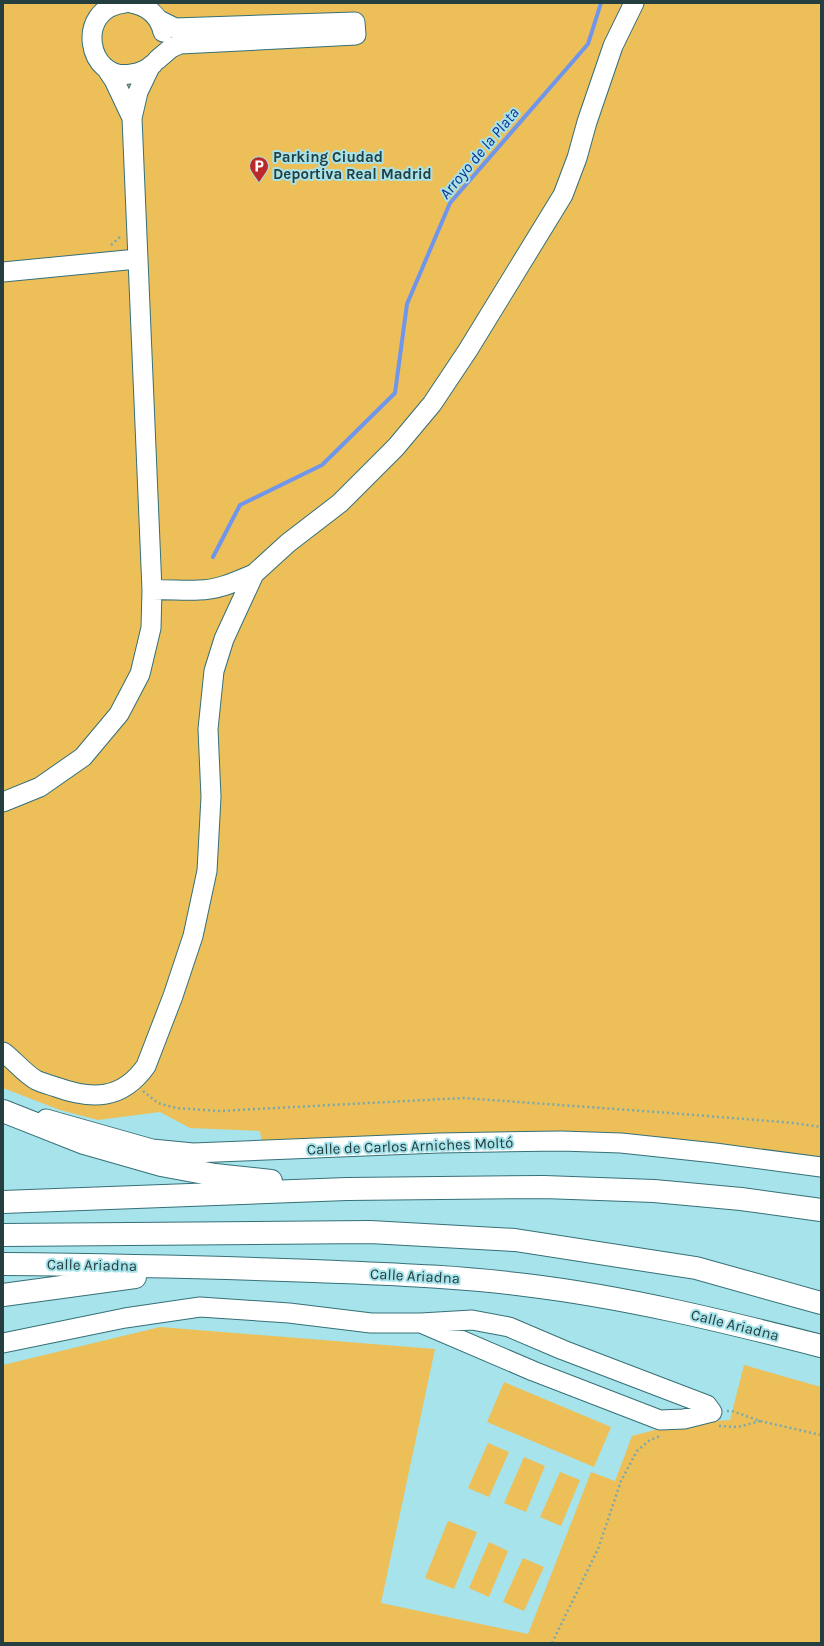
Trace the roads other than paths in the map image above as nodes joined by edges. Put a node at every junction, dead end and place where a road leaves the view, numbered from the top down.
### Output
1 (634, 3) edge
2 (115, 4) edge
3 (145, 9) edge
4 (154, 64) junction
5 (106, 68) junction
6 (132, 118) junction
7 (137, 259) junction
8 (3, 272) edge
9 (254, 574) junction
10 (152, 590) junction
11 (3, 802) edge
12 (3, 1052) edge
13 (3, 1106) edge
14 (3, 1111) edge
15 (821, 1167) edge
16 (347, 1189) junction
17 (3, 1202) edge
18 (821, 1210) edge
19 (3, 1235) edge
20 (3, 1264) edge
21 (214, 1268) junction
22 (3, 1295) edge
23 (821, 1303) edge
24 (422, 1323) junction
25 (3, 1343) edge
26 (821, 1346) edge

1 - 9 street
2 - 5 street
3 - 4 street
3 - 4 street
4 - 5 street
4 - 6 street
5 - 6 street
6 - 7 street
7 - 8 street
7 - 10 street
9 - 10 street
9 - 12 street
10 - 11 street
13 - 15 street, Calle de Carlos Arniches Moltó
14 - 16 highway
16 - 17 highway
16 - 18 highway
19 - 23 highway, Calle Ariadna
20 - 21 highway, Calle Ariadna
21 - 22 highway
21 - 26 highway, Calle Ariadna
24 - 24 street
24 - 25 street

